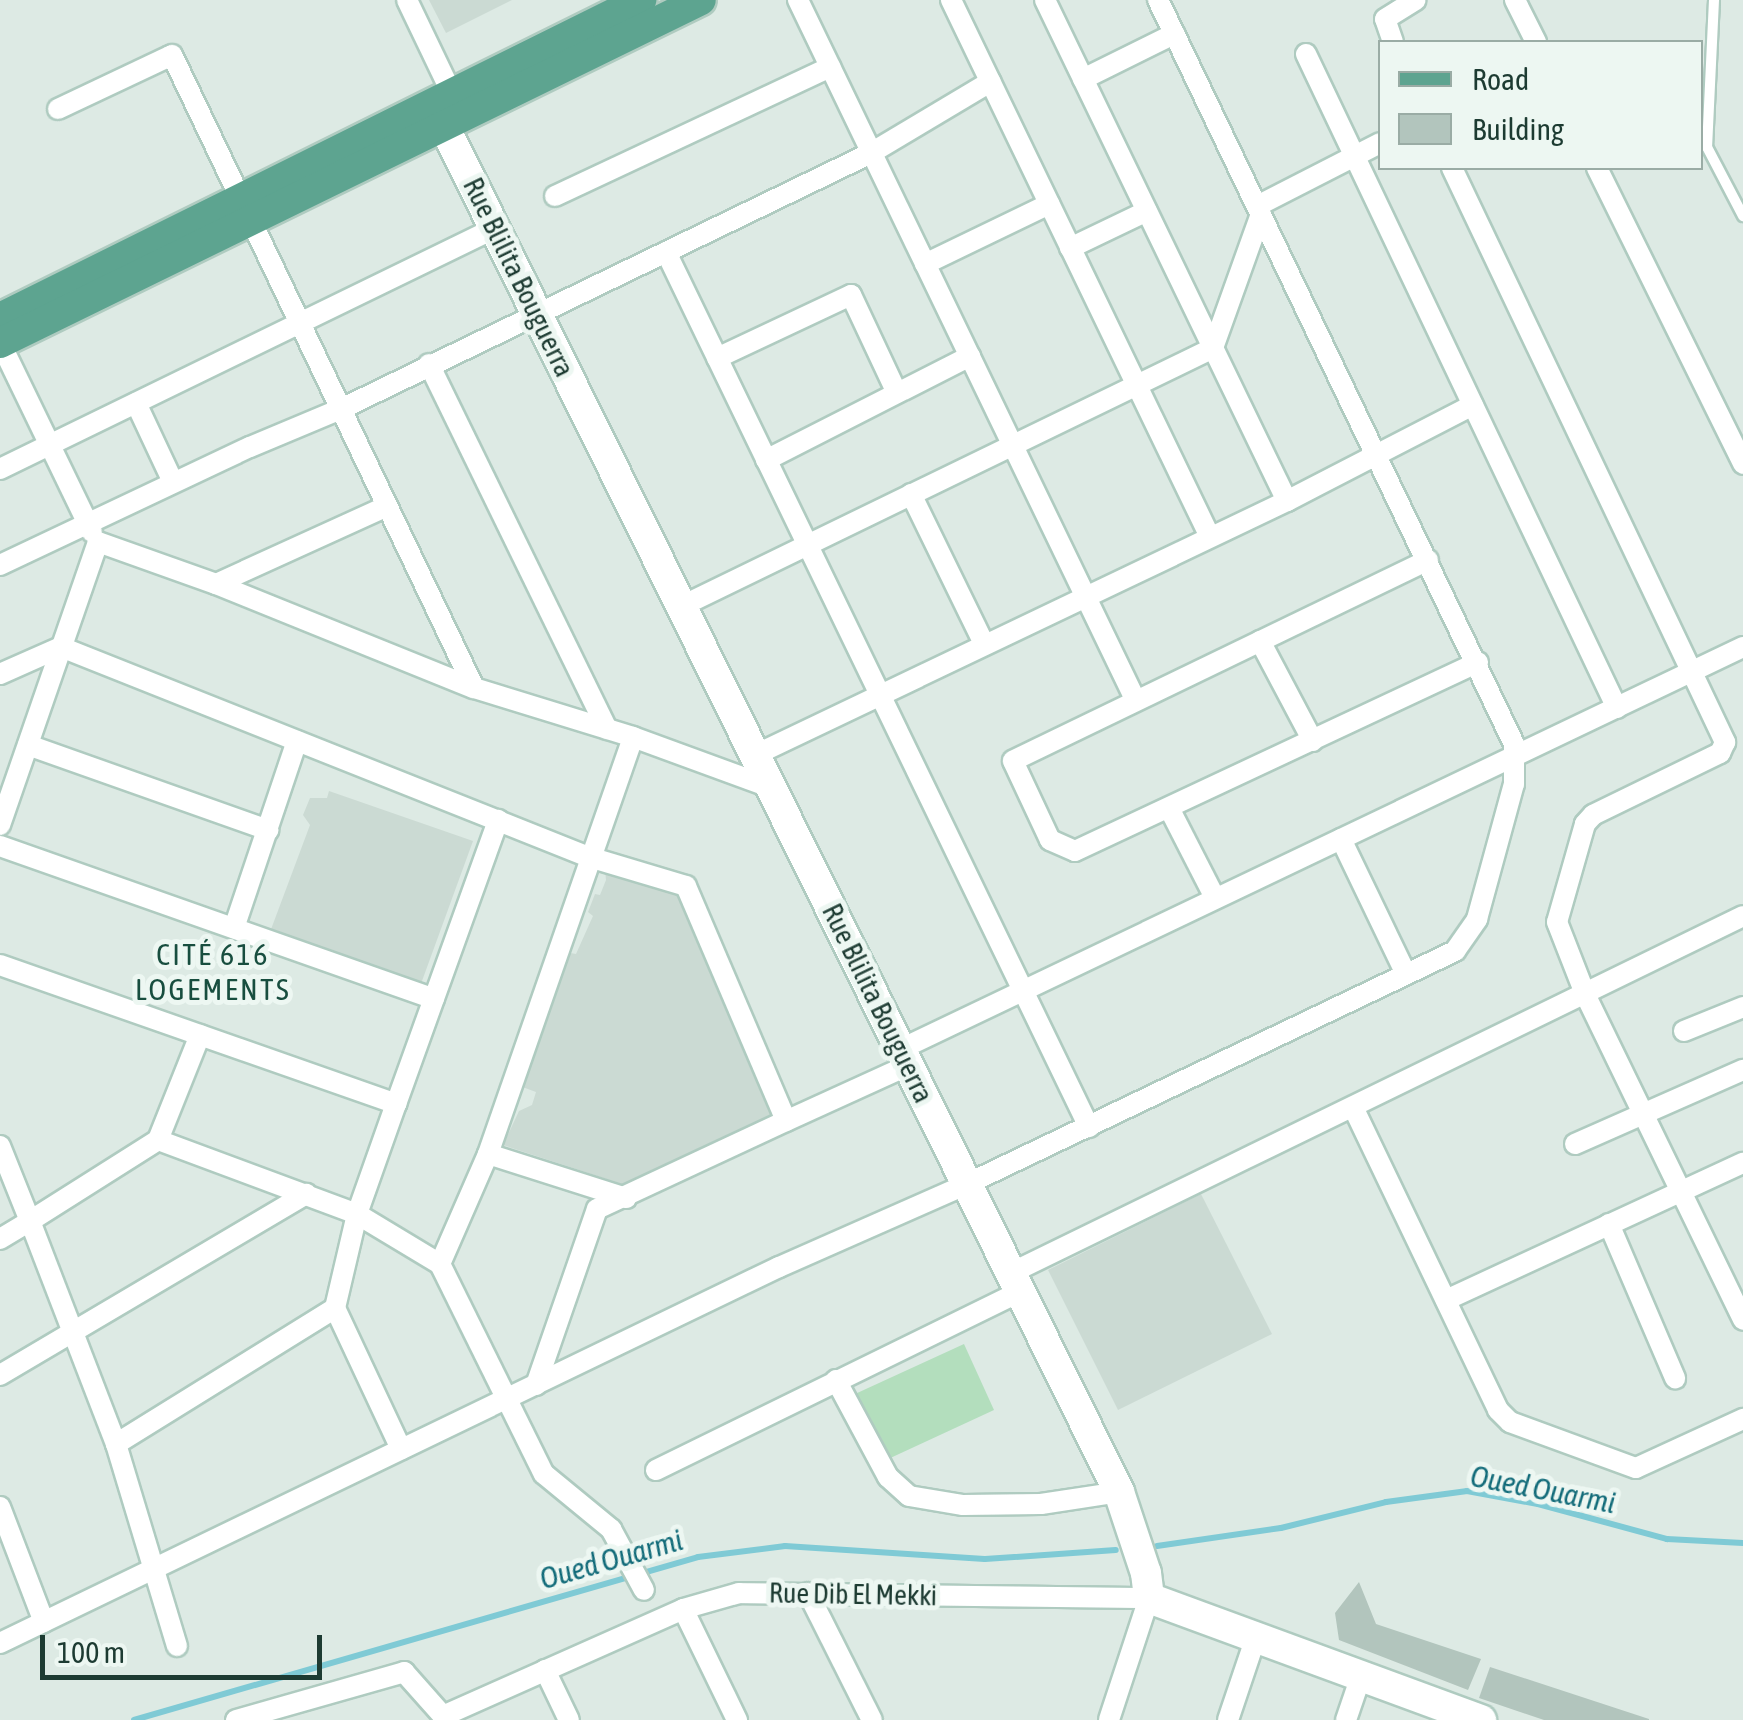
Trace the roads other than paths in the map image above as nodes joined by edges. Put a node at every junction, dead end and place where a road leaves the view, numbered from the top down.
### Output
1 (407, 0) edge
2 (641, 0) edge
3 (701, 0) edge
4 (798, 0) edge
5 (950, 0) edge
6 (1045, 0) edge
7 (1158, 0) edge
8 (1416, 0) edge
9 (1515, 0) edge
10 (1714, 0) edge
11 (1174, 34) junction
12 (1392, 40) edge
13 (1535, 40) edge
14 (1306, 54) dead end
15 (830, 66) junction
16 (1083, 79) junction
17 (990, 82) junction
18 (453, 96) junction
19 (58, 109) dead end
20 (445, 128) junction
21 (1378, 144) edge
22 (871, 153) junction
23 (1354, 156) junction
24 (1453, 170) edge
25 (1598, 170) edge
26 (554, 196) dead end
27 (1049, 204) junction
28 (1259, 210) junction
29 (1147, 211) junction
30 (246, 212) junction
31 (1743, 216) edge
32 (494, 228) junction
33 (1070, 248) junction
34 (666, 252) junction
35 (925, 264) junction
36 (537, 313) junction
37 (0, 318) edge
38 (300, 324) junction
39 (0, 343) edge
40 (1213, 348) junction
41 (970, 356) junction
42 (717, 358) junction
43 (429, 364) junction
44 (1136, 385) junction
45 (897, 393) junction
46 (136, 402) junction
47 (1473, 405) junction
48 (341, 409) junction
49 (1013, 445) junction
50 (48, 446) junction
51 (1378, 457) junction
52 (766, 460) junction
53 (1743, 464) edge
54 (0, 469) edge
55 (173, 482) junction
56 (911, 494) junction
57 (1287, 501) junction
58 (388, 506) junction
59 (86, 522) junction
60 (1209, 535) junction
61 (98, 542) junction
62 (807, 544) junction
63 (1428, 560) junction
64 (0, 565) edge
65 (216, 584) junction
66 (1085, 595) junction
67 (682, 606) junction
68 (1260, 641) junction
69 (984, 644) junction
70 (61, 647) junction
71 (1743, 647) edge
72 (1478, 662) junction
73 (1693, 671) junction
74 (0, 674) edge
75 (474, 688) junction
76 (880, 694) junction
77 (1136, 701) junction
78 (1618, 708) junction
79 (607, 729) junction
80 (633, 738) junction
81 (1313, 740) junction
82 (297, 741) junction
83 (28, 744) junction
84 (756, 755) junction
85 (1514, 758) junction
86 (772, 788) junction
87 (1169, 808) junction
88 (498, 820) junction
89 (0, 825) edge
90 (268, 830) junction
91 (1341, 839) junction
92 (0, 846) edge
93 (589, 857) junction
94 (1215, 898) junction
95 (1743, 916) edge
96 (234, 928) junction
97 (0, 965) edge
98 (1406, 974) junction
99 (1022, 988) junction
100 (1585, 994) junction
101 (434, 998) junction
102 (1743, 1006) edge
103 (1684, 1031) dead end
104 (200, 1036) junction
105 (905, 1057) junction
106 (1743, 1070) edge
107 (396, 1104) junction
108 (1353, 1107) junction
109 (1642, 1114) junction
110 (786, 1121) junction
111 (1089, 1126) junction
112 (158, 1140) junction
113 (1575, 1144) dead end
114 (0, 1146) edge
115 (488, 1154) junction
116 (1743, 1163) edge
117 (967, 1184) junction
118 (1681, 1193) junction
119 (306, 1194) junction
120 (600, 1200) junction
121 (357, 1214) junction
122 (30, 1221) junction
123 (1609, 1224) junction
124 (0, 1239) edge
125 (440, 1264) junction
126 (1016, 1282) junction
127 (1446, 1300) junction
128 (335, 1308) junction
129 (1743, 1320) edge
130 (73, 1333) junction
131 (0, 1374) edge
132 (1675, 1378) dead end
133 (836, 1380) junction
134 (536, 1385) junction
135 (507, 1398) junction
136 (1743, 1419) edge
137 (116, 1444) junction
138 (401, 1449) junction
139 (656, 1470) dead end
140 (1123, 1504) junction
141 (0, 1507) edge
142 (154, 1568) junction
143 (1147, 1586) junction
144 (644, 1590) dead end
145 (808, 1593) junction
146 (683, 1609) junction
147 (44, 1622) junction
148 (1256, 1637) junction
149 (0, 1643) edge
150 (178, 1646) dead end
151 (545, 1670) junction
152 (1361, 1676) junction
153 (444, 1718) edge
154 (1476, 1719) edge
155 (236, 1720) edge
156 (570, 1720) edge
157 (737, 1720) edge
158 (872, 1720) edge
159 (1109, 1720) edge
160 (1228, 1720) edge
161 (1346, 1720) edge

1 - 18 street
2 - 18 main road
3 - 20 main road
4 - 15 street
5 - 17 street
6 - 16 street
7 - 11 street
8 - 12 street
9 - 13 street
10 - 31 lane
11 - 16 street
11 - 28 street
14 - 23 street
15 - 22 street
15 - 26 street
16 - 29 street
17 - 22 street
17 - 27 street
18 - 20 street
18 - 30 main road
19 - 30 street
20 - 30 main road
20 - 32 street, Rue Blilita Bouguerra
21 - 23 street
22 - 34 street
22 - 35 street
23 - 28 street
23 - 47 street
24 - 73 street
25 - 53 street
27 - 33 street
27 - 35 street
28 - 40 street
28 - 51 street
29 - 33 street
29 - 40 street
30 - 37 main road
30 - 38 street
30 - 39 main road
32 - 36 street, Rue Blilita Bouguerra
32 - 38 street
33 - 44 street
34 - 36 street
34 - 42 street
35 - 41 street
36 - 43 street
36 - 67 street, Rue Blilita Bouguerra
38 - 46 street
38 - 48 street
39 - 50 street
40 - 44 street
40 - 57 street
41 - 45 street
41 - 49 street
42 - 45 street
42 - 52 street
43 - 48 street
43 - 79 street
44 - 49 street
44 - 60 street
45 - 52 street
46 - 50 street
46 - 55 street
47 - 51 street
47 - 78 street
48 - 55 street
48 - 58 street
49 - 56 street
49 - 66 street
50 - 54 street
50 - 59 street
51 - 57 street
51 - 63 street
52 - 62 street
55 - 59 street
56 - 62 street
56 - 69 street
57 - 60 street
58 - 65 street
58 - 75 street
59 - 61 street
59 - 64 street
60 - 66 street
61 - 65 street
61 - 70 street
62 - 67 street
62 - 76 street
63 - 68 street
63 - 72 street
65 - 75 street
66 - 69 street
66 - 77 street
67 - 84 street, Rue Blilita Bouguerra
68 - 77 street
68 - 81 street
69 - 76 street
70 - 74 street
70 - 82 street
70 - 83 street
71 - 73 street
72 - 81 street
72 - 85 street
73 - 78 street
73 - 100 street
75 - 79 street
76 - 84 street
76 - 99 street
77 - 87 street
78 - 85 street
79 - 80 street
80 - 86 street
80 - 93 street
81 - 87 street
82 - 88 street
82 - 90 street
83 - 89 street
83 - 90 street
84 - 86 street, Rue Blilita Bouguerra
85 - 91 street
85 - 98 street
86 - 105 street, Rue Blilita Bouguerra
87 - 94 street
88 - 93 street
88 - 101 street
90 - 96 street
91 - 94 street
91 - 98 street
92 - 96 street
93 - 110 street
93 - 115 street
94 - 99 street
95 - 100 street
96 - 101 street
97 - 104 street
98 - 111 street
99 - 105 street
99 - 111 street
100 - 108 street
100 - 109 street
101 - 107 street
102 - 103 street
104 - 107 street
104 - 112 street
105 - 110 street
105 - 117 street, Rue Blilita Bouguerra
106 - 109 street
107 - 121 street
108 - 126 street
108 - 127 street
109 - 113 street
109 - 118 street
110 - 120 street
111 - 117 street
112 - 119 street
112 - 122 street
114 - 122 street
115 - 120 street
115 - 125 street
116 - 118 street
117 - 126 street, Rue Blilita Bouguerra
117 - 134 street
118 - 123 street
118 - 129 street
119 - 121 street
119 - 130 street
120 - 134 street
121 - 125 street
121 - 128 street
122 - 124 street
122 - 130 street
123 - 127 street
123 - 132 street
125 - 135 street
126 - 133 street
126 - 140 street, Rue Blilita Bouguerra
127 - 136 street
128 - 137 street
128 - 138 street
130 - 131 street
130 - 137 street
133 - 139 street
133 - 140 street
134 - 135 street
135 - 138 street
135 - 144 street
137 - 142 street
138 - 142 street
140 - 143 street, Rue Blilita Bouguerra
141 - 147 street
142 - 147 street
142 - 150 street
143 - 145 street, Rue Dib El Mekki
143 - 148 street
143 - 159 street
145 - 146 street, Rue Dib El Mekki
145 - 158 street
146 - 151 street, Rue Dib El Mekki
146 - 157 street
147 - 149 street
148 - 152 street
148 - 160 street
151 - 153 street, Rue Dib El Mekki
151 - 156 street
152 - 154 street
152 - 161 street
153 - 155 street

